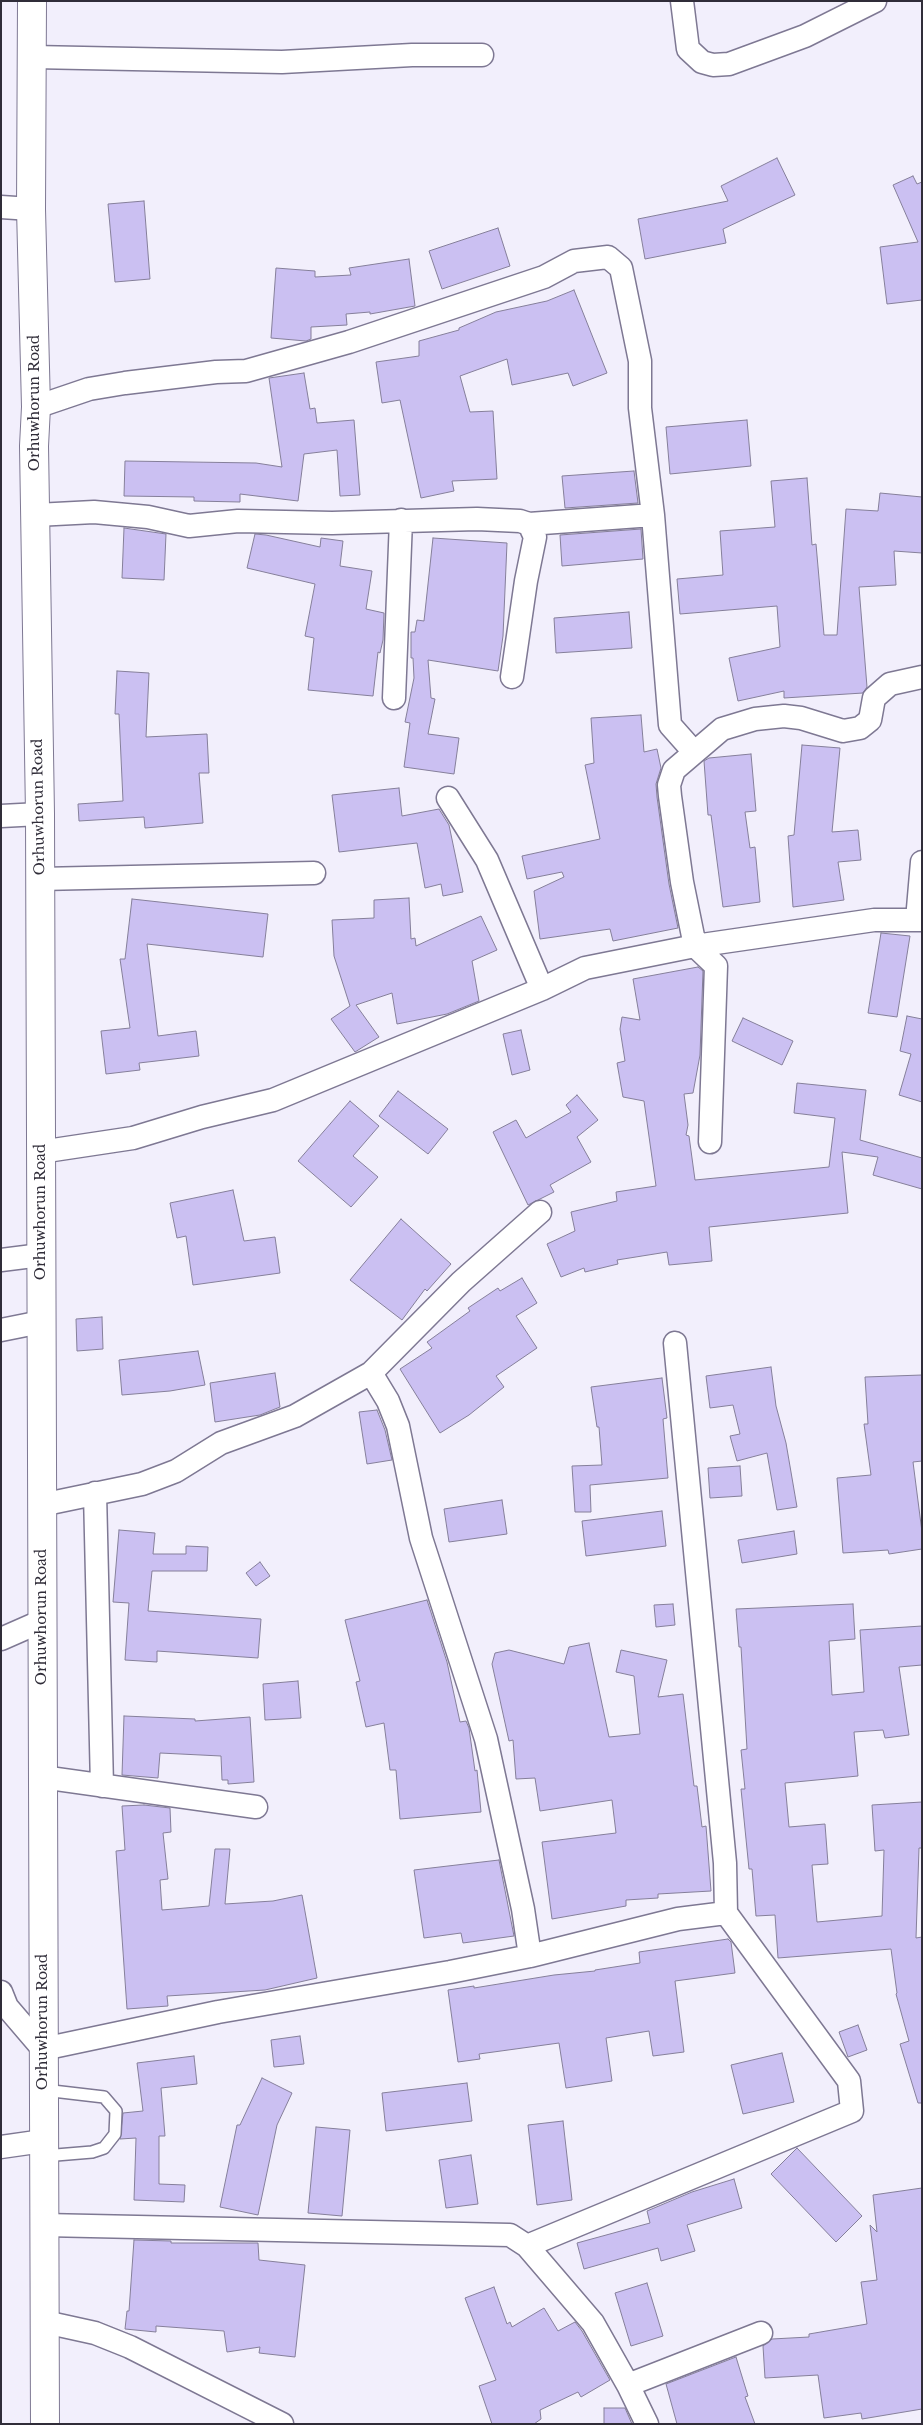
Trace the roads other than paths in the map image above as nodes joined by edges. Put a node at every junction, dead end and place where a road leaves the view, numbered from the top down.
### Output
1 (32, 1) edge
2 (682, 1) edge
3 (875, 1) edge
4 (482, 55) dead end
5 (33, 57) junction
6 (1, 207) edge
7 (31, 209) junction
8 (36, 407) junction
9 (36, 515) junction
10 (653, 515) junction
11 (401, 520) junction
12 (529, 524) junction
13 (512, 677) dead end
14 (922, 677) edge
15 (394, 698) dead end
16 (694, 752) junction
17 (448, 798) dead end
18 (40, 814) junction
19 (1, 816) edge
20 (922, 862) edge
21 (314, 872) dead end
22 (40, 879) junction
23 (919, 920) edge
24 (696, 946) junction
25 (542, 989) junction
26 (710, 1142) dead end
27 (40, 1152) junction
28 (540, 1212) dead end
29 (41, 1255) junction
30 (1, 1260) edge
31 (41, 1322) junction
32 (1, 1330) edge
33 (675, 1343) dead end
34 (371, 1373) junction
35 (95, 1493) junction
36 (41, 1505) junction
37 (42, 1621) junction
38 (1, 1640) edge
39 (42, 1777) junction
40 (102, 1786) junction
41 (256, 1807) dead end
42 (726, 1913) junction
43 (530, 1956) junction
44 (1, 1992) edge
45 (43, 2049) junction
46 (43, 2090) junction
47 (1, 2147) edge
48 (43, 2149) junction
49 (44, 2225) junction
50 (527, 2246) junction
51 (45, 2322) junction
52 (761, 2333) dead end
53 (628, 2385) junction
54 (45, 2424) edge
55 (282, 2424) edge
56 (647, 2424) edge

1 - 5 street, Orhuwhorun Road
2 - 3 street
4 - 5 street
5 - 7 street, Orhuwhorun Road
6 - 7 street
7 - 8 street, Orhuwhorun Road
8 - 9 street, Orhuwhorun Road
8 - 10 street
9 - 11 street
9 - 18 street, Orhuwhorun Road
10 - 12 street
10 - 16 street
11 - 12 street
11 - 15 street
12 - 13 street
14 - 16 street
16 - 24 street
17 - 25 street
18 - 19 street
18 - 22 street, Orhuwhorun Road
20 - 23 street
21 - 22 street
22 - 27 street, Orhuwhorun Road
23 - 24 street
24 - 25 street
24 - 26 street
25 - 27 street
27 - 29 street, Orhuwhorun Road
28 - 34 street
29 - 30 street
29 - 31 street, Orhuwhorun Road
31 - 32 street
31 - 36 street, Orhuwhorun Road
33 - 42 street
34 - 35 street
34 - 43 street
35 - 36 street
35 - 40 street
36 - 37 street, Orhuwhorun Road
37 - 38 street
37 - 39 street, Orhuwhorun Road
39 - 40 street
39 - 45 street, Orhuwhorun Road
40 - 41 street
42 - 43 street
42 - 50 street
43 - 45 street
44 - 45 street
45 - 46 street, Orhuwhorun Road
46 - 48 street, Orhuwhorun Road
46 - 48 lane
47 - 48 street
48 - 49 street, Orhuwhorun Road
49 - 50 street
49 - 51 street, Orhuwhorun Road
50 - 53 street
51 - 54 street, Orhuwhorun Road
51 - 55 street
52 - 53 street
53 - 56 street

